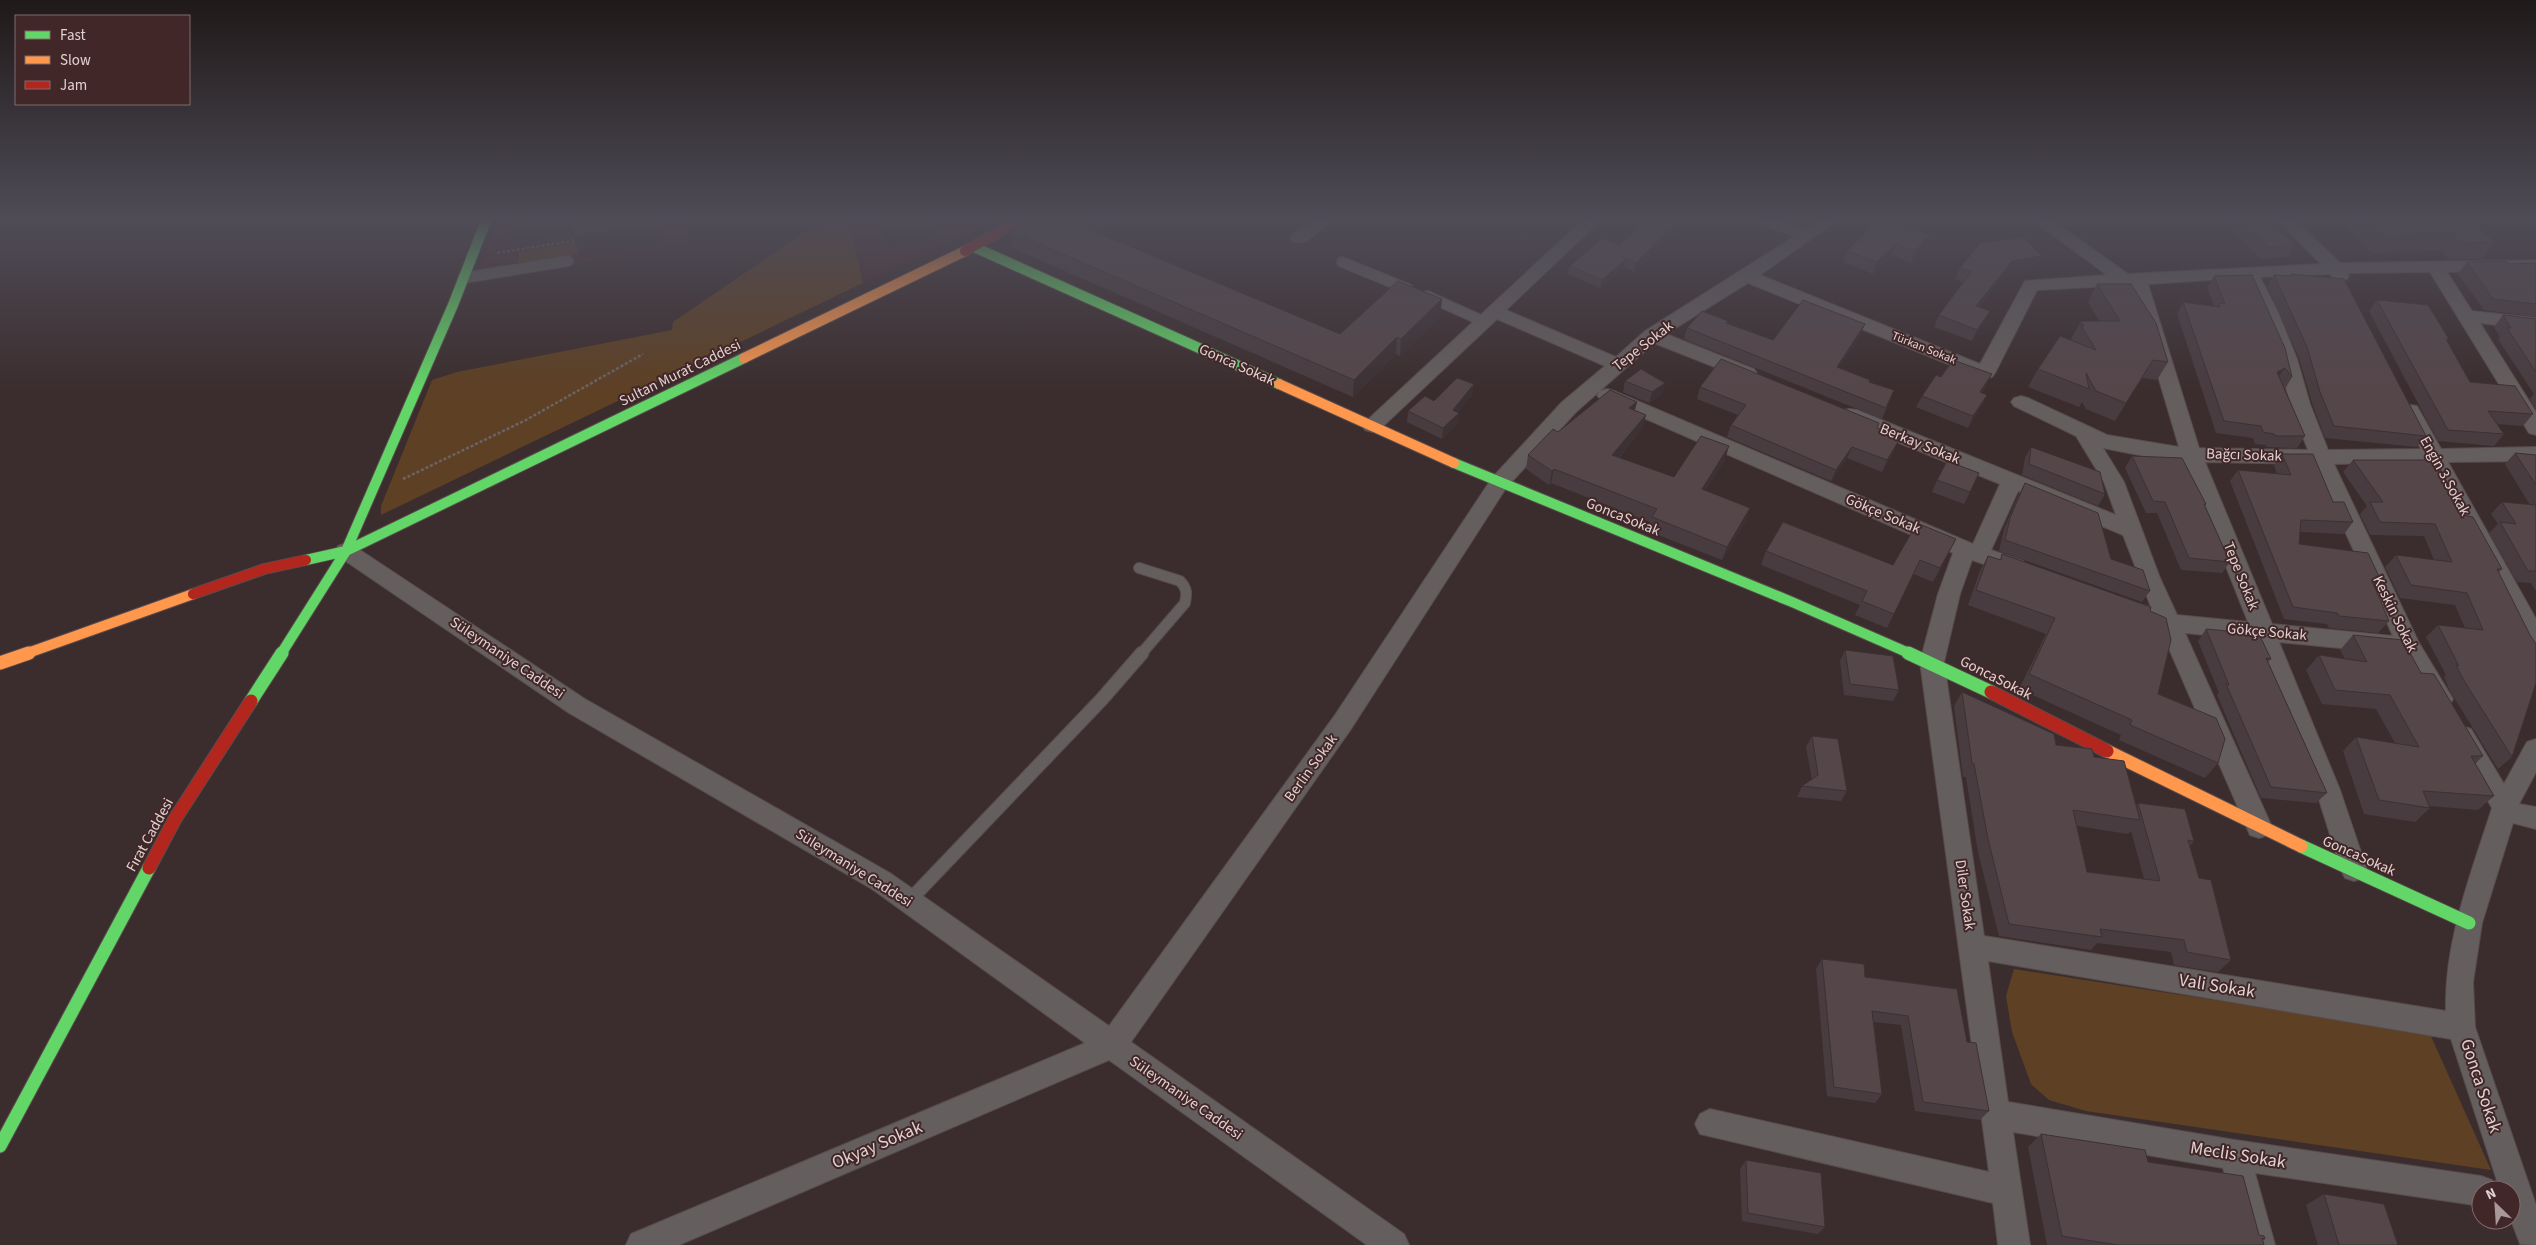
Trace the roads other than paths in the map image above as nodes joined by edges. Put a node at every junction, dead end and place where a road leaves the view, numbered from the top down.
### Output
1 (475, 276) edge
2 (914, 276) edge
3 (1039, 276) edge
4 (1377, 276) edge
5 (1533, 276) edge
6 (1747, 276) joint
7 (2126, 276) edge
8 (2197, 276) edge
9 (2251, 276) edge
10 (2339, 276) edge
11 (2441, 276) edge
12 (463, 278) joint
13 (2132, 280) junction
14 (2349, 294) edge
15 (2465, 316) junction
16 (1490, 317) junction
17 (2536, 324) edge
18 (1652, 335) junction
19 (1612, 371) junction
20 (1763, 380) edge
21 (1592, 388) junction
22 (2402, 396) edge
23 (2021, 402) dead end
24 (1837, 410) edge
25 (1372, 425) junction
26 (2536, 428) edge
27 (2083, 432) junction
28 (2191, 453) junction
29 (2536, 454) edge
30 (2434, 456) junction
31 (2321, 457) junction
32 (2012, 481) junction
33 (1499, 482) junction
34 (2132, 530) junction
35 (346, 550) junction
36 (1972, 551) junction
37 (1139, 568) dead end
38 (2034, 574) edge
39 (2125, 607) edge
40 (2170, 624) junction
41 (2263, 632) junction
42 (2536, 640) edge
43 (2409, 646) junction
44 (1932, 662) junction
45 (0, 663) edge
46 (2536, 749) edge
47 (2504, 809) junction
48 (2536, 818) edge
49 (2259, 827) junction
50 (2354, 870) junction
51 (909, 901) junction
52 (2469, 923) junction
53 (1972, 946) junction
54 (2461, 1028) junction
55 (1112, 1045) junction
56 (1995, 1114) junction
57 (1710, 1124) dead end
58 (0, 1146) edge
59 (2235, 1155) junction
60 (2509, 1180) edge
61 (2471, 1190) edge
62 (2006, 1191) junction
63 (2521, 1211) edge
64 (2536, 1244) edge
65 (642, 1245) edge
66 (1393, 1245) edge
67 (2014, 1245) edge
68 (2259, 1245) edge

1 - 12 lane
2 - 35 street, Sultan Murat Caddesi
3 - 25 street, Gonca Sokak
4 - 16 lane
5 - 16 street
6 - 13 street, Türkan Sokak
6 - 18 street, Tepe Sokak
7 - 13 street
8 - 13 street, Türkan Sokak
9 - 31 street, Keskin Sokak
10 - 14 street
11 - 15 street
12 - 35 street, Fırat Caddesi
13 - 28 street, Tepe Sokak
15 - 17 street
15 - 26 street
16 - 19 street
16 - 25 street
18 - 19 street, Tepe Sokak
18 - 20 street
19 - 21 street
21 - 33 street
21 - 36 street, Gökçe Sokak
22 - 30 street, Engin 3.Sokak
23 - 27 street, Bağcı Sokak
24 - 32 street, Berkay Sokak
25 - 33 street, Gonca Sokak
27 - 28 street, Bağcı Sokak
27 - 34 street
28 - 31 street, Bağcı Sokak
28 - 41 street, Tepe Sokak
29 - 30 street, Bağcı Sokak
30 - 31 street, Bağcı Sokak
30 - 42 street, Engin 3.Sokak
31 - 43 street, Keskin Sokak
32 - 34 street, Berkay Sokak
32 - 36 street, Diler Sokak
33 - 44 street, GoncaSokak
33 - 55 street, Berlin Sokak
34 - 40 street
35 - 45 street, Sultan Murat Caddesi
35 - 51 street, Süleymaniye Caddesi
35 - 58 street, Fırat Caddesi
36 - 38 street, Gökçe Sokak
36 - 44 street, Diler Sokak
37 - 51 lane
39 - 40 street, Gökçe Sokak
40 - 41 street, Gökçe Sokak
40 - 49 street
41 - 43 street, Gökçe Sokak
41 - 50 street, Tepe Sokak
43 - 47 street, Keskin Sokak
44 - 49 street, GoncaSokak
44 - 53 street, Diler Sokak
46 - 47 street, Gonca Sokak
47 - 48 street
47 - 52 street, Gonca Sokak
49 - 50 street, GoncaSokak
50 - 52 street, GoncaSokak
51 - 55 street, Süleymaniye Caddesi
52 - 54 street, Gonca Sokak
53 - 54 street, Vali Sokak
53 - 56 street, Diler Sokak
54 - 60 street, Gonca Sokak
55 - 65 street, Okyay Sokak
55 - 66 street, Süleymaniye Caddesi
56 - 59 street, Meclis Sokak
56 - 62 street, Diler Sokak
57 - 62 street
59 - 61 street, Meclis Sokak
59 - 68 street
62 - 67 street, Diler Sokak
63 - 64 street, Gonca Sokak

